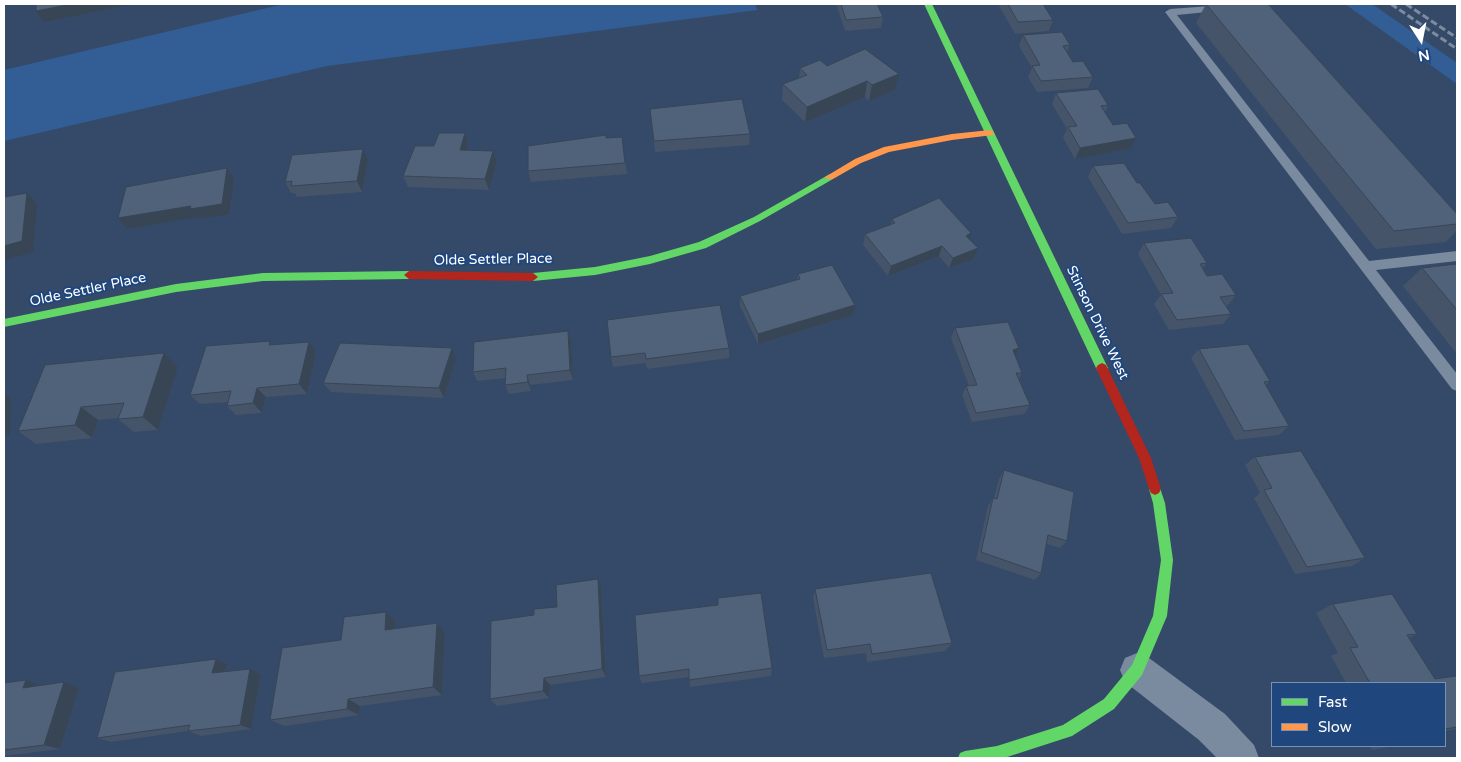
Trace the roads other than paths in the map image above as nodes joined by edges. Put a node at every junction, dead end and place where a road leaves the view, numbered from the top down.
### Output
1 (928, 4) edge
2 (1240, 6) edge
3 (990, 133) junction
4 (1457, 256) edge
5 (1365, 266) junction
6 (4, 323) edge
7 (1457, 385) edge
8 (1138, 670) junction
9 (965, 758) edge
10 (1241, 758) edge

1 - 3 street, Stinson Drive West
2 - 5 lane
3 - 6 street, Olde Settler Place
3 - 8 street, Stinson Drive West
4 - 5 lane
5 - 7 lane
8 - 9 street, Stinson Drive West
8 - 10 street

